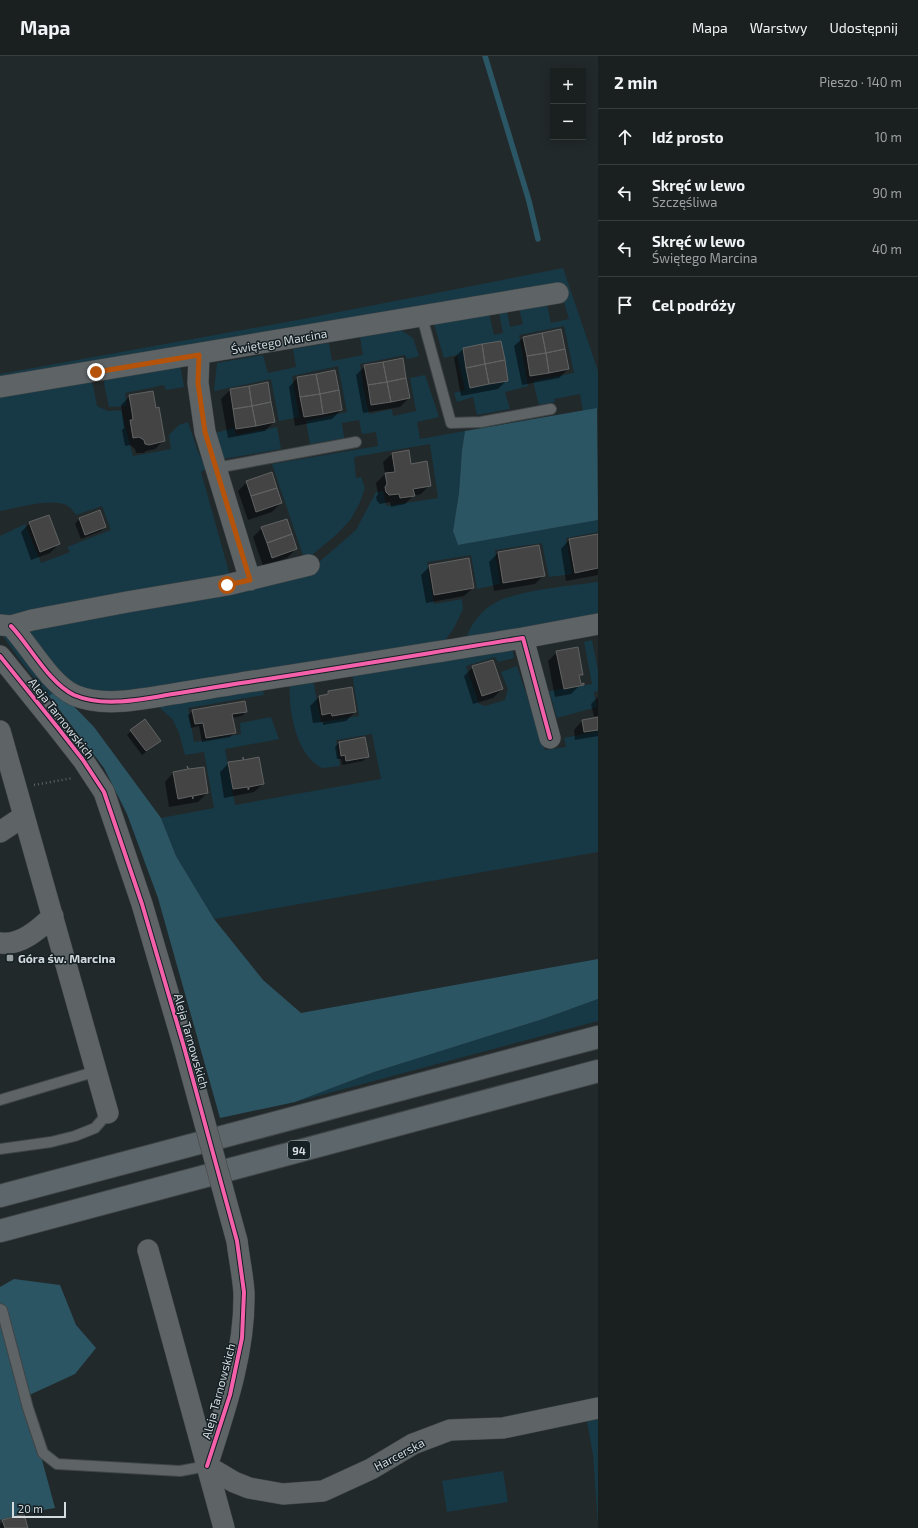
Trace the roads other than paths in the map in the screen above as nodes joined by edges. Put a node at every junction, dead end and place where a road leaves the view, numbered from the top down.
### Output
1 (558, 293) dead end
2 (422, 317) junction
3 (199, 355) junction
4 (0, 387) edge
5 (551, 409) dead end
6 (356, 442) dead end
7 (216, 468) junction
8 (309, 565) dead end
9 (250, 580) junction
10 (598, 624) edge
11 (5, 626) edge
12 (523, 638) junction
13 (0, 656) edge
14 (0, 731) edge
15 (550, 738) dead end
16 (24, 816) junction
17 (0, 832) edge
18 (53, 916) junction
19 (0, 943) edge
20 (598, 1038) edge
21 (97, 1071) junction
22 (598, 1071) edge
23 (0, 1100) edge
24 (108, 1113) joint
25 (0, 1149) edge
26 (0, 1196) edge
27 (0, 1230) edge
28 (148, 1250) dead end
29 (0, 1309) edge
30 (598, 1408) edge
31 (207, 1466) junction
32 (224, 1528) edge

1 - 2 street, Świętego Marcina
2 - 3 street, Świętego Marcina
2 - 5 lane
3 - 4 street, Świętego Marcina
3 - 7 street
6 - 7 lane
7 - 9 street
8 - 9 street
9 - 11 street
10 - 12 street
11 - 12 street
12 - 15 street
13 - 31 street, Aleja Tarnowskich, bridge
14 - 16 street
16 - 17 street
16 - 18 street
18 - 19 street
18 - 21 street
20 - 26 main road
21 - 23 lane
21 - 24 street
22 - 27 main road, 94
24 - 25 lane
28 - 31 street, Aleja Tarnowskich
29 - 31 lane
30 - 31 street, Harcerska
31 - 32 street, Aleja Tarnowskich

